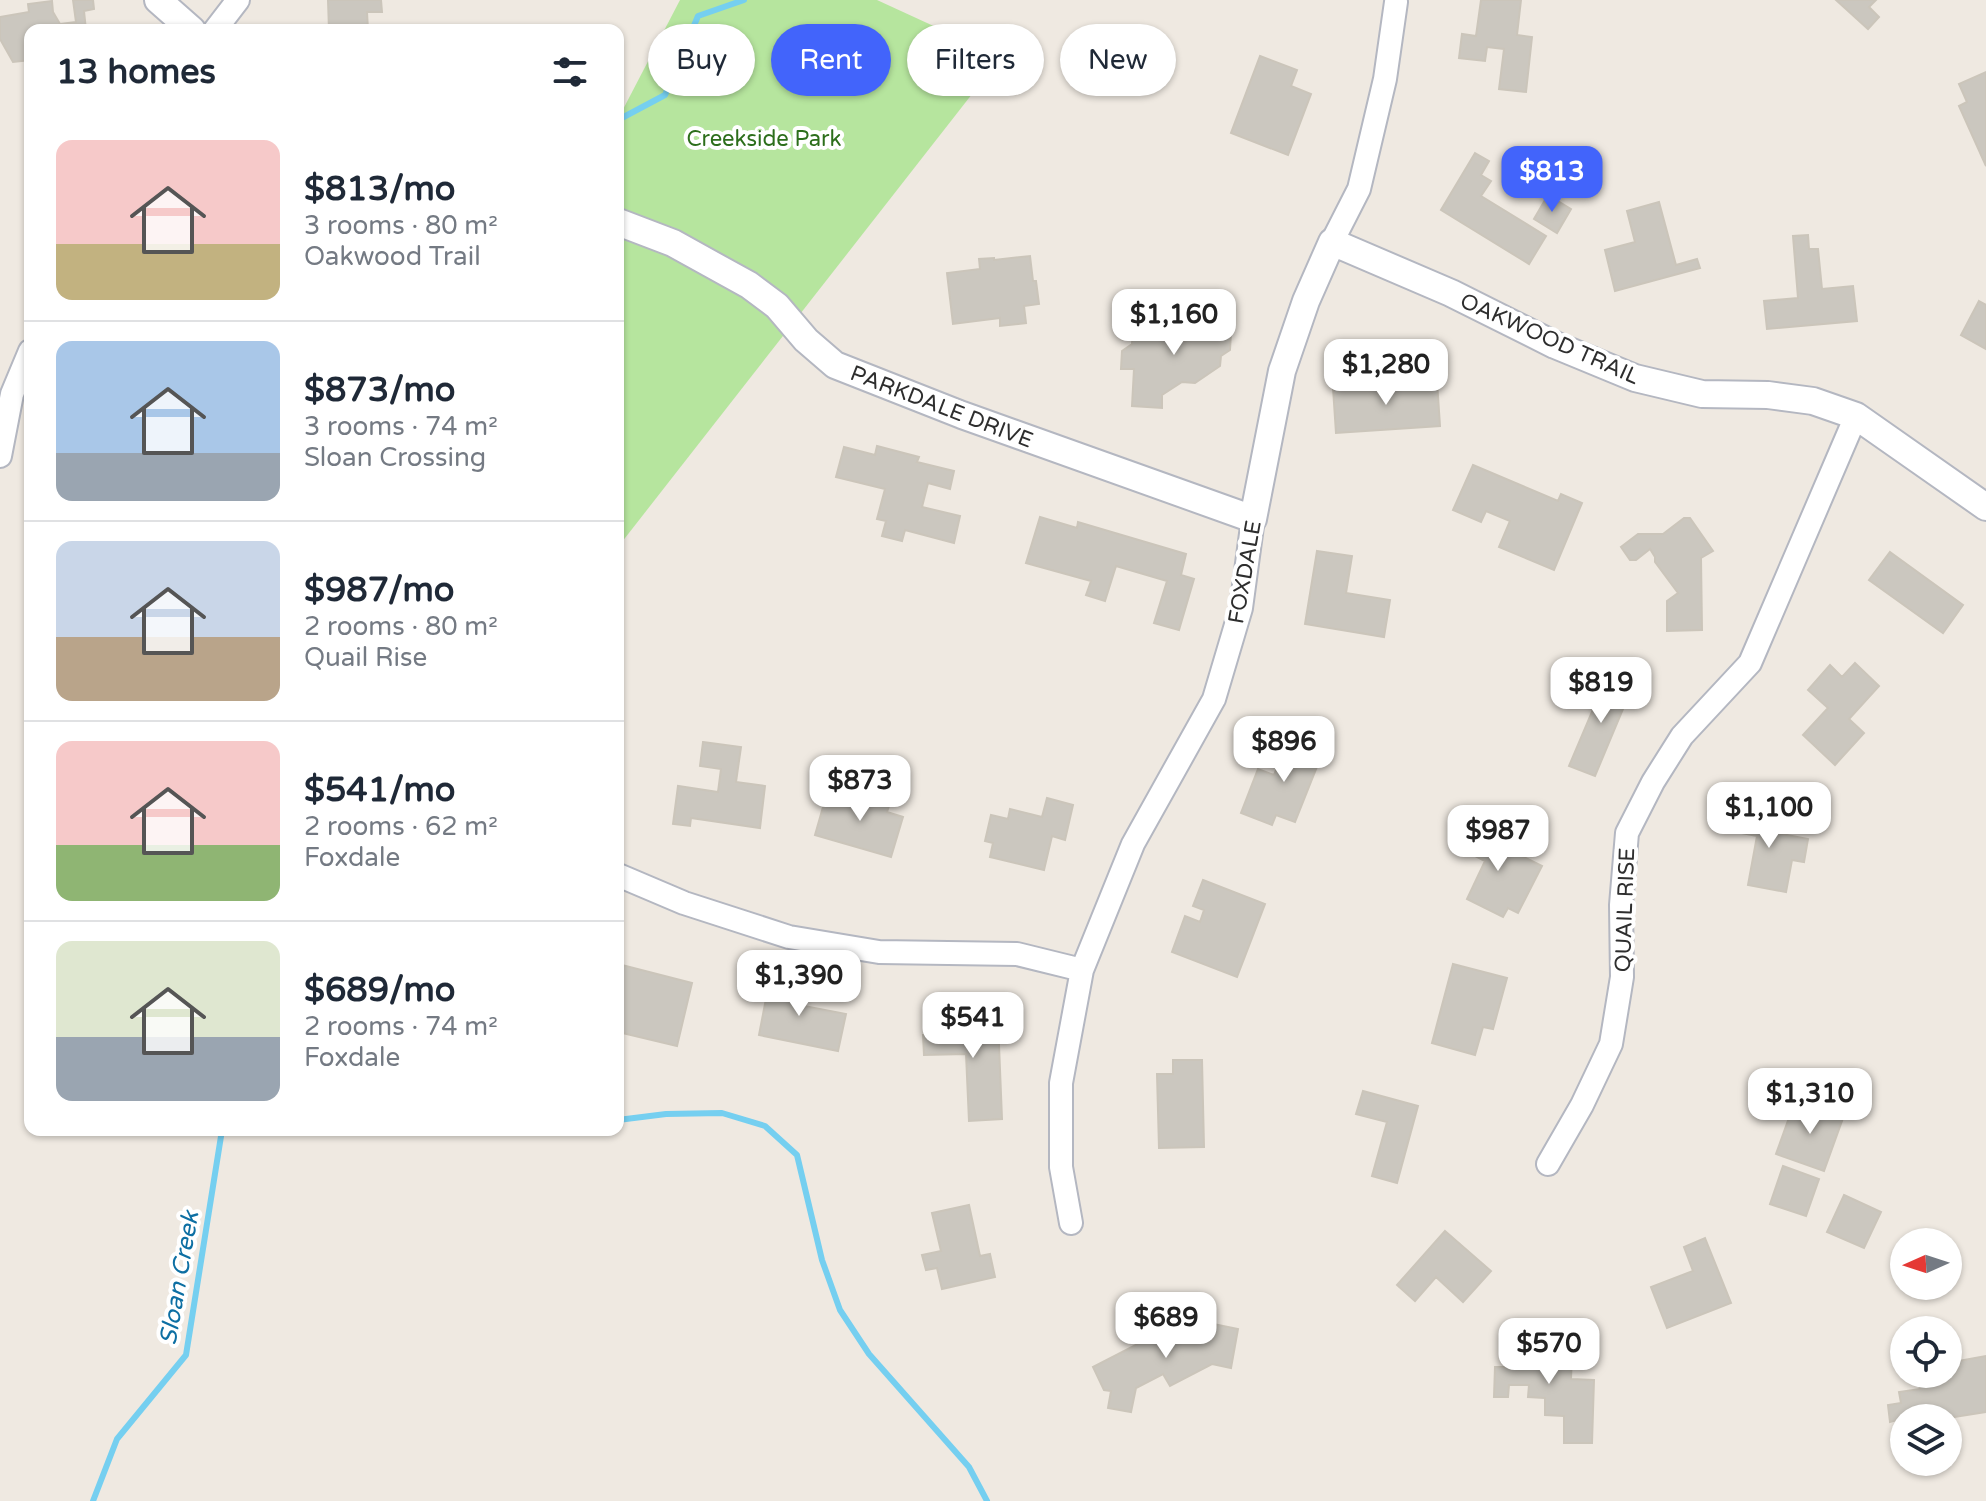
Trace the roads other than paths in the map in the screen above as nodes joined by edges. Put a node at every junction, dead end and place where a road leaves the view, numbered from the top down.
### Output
1 (158, 0) edge
2 (238, 0) edge
3 (1396, 2) edge
4 (185, 24) edge
5 (220, 24) edge
6 (624, 224) edge
7 (1332, 242) junction
8 (24, 365) edge
9 (1856, 416) junction
10 (0, 456) edge
11 (1986, 507) edge
12 (1253, 519) junction
13 (624, 878) edge
14 (1082, 970) junction
15 (1548, 1164) dead end
16 (1071, 1223) dead end

1 - 4 street
2 - 5 street
3 - 7 street, FOXDALE
6 - 12 street, PARKDALE DRIVE
7 - 9 street, OAKWOOD TRAIL
7 - 12 street, FOXDALE
8 - 10 street
9 - 11 street, OAKWOOD TRAIL
9 - 15 street, QUAIL RISE
12 - 14 street, FOXDALE
13 - 14 street
14 - 16 street, FOXDALE

